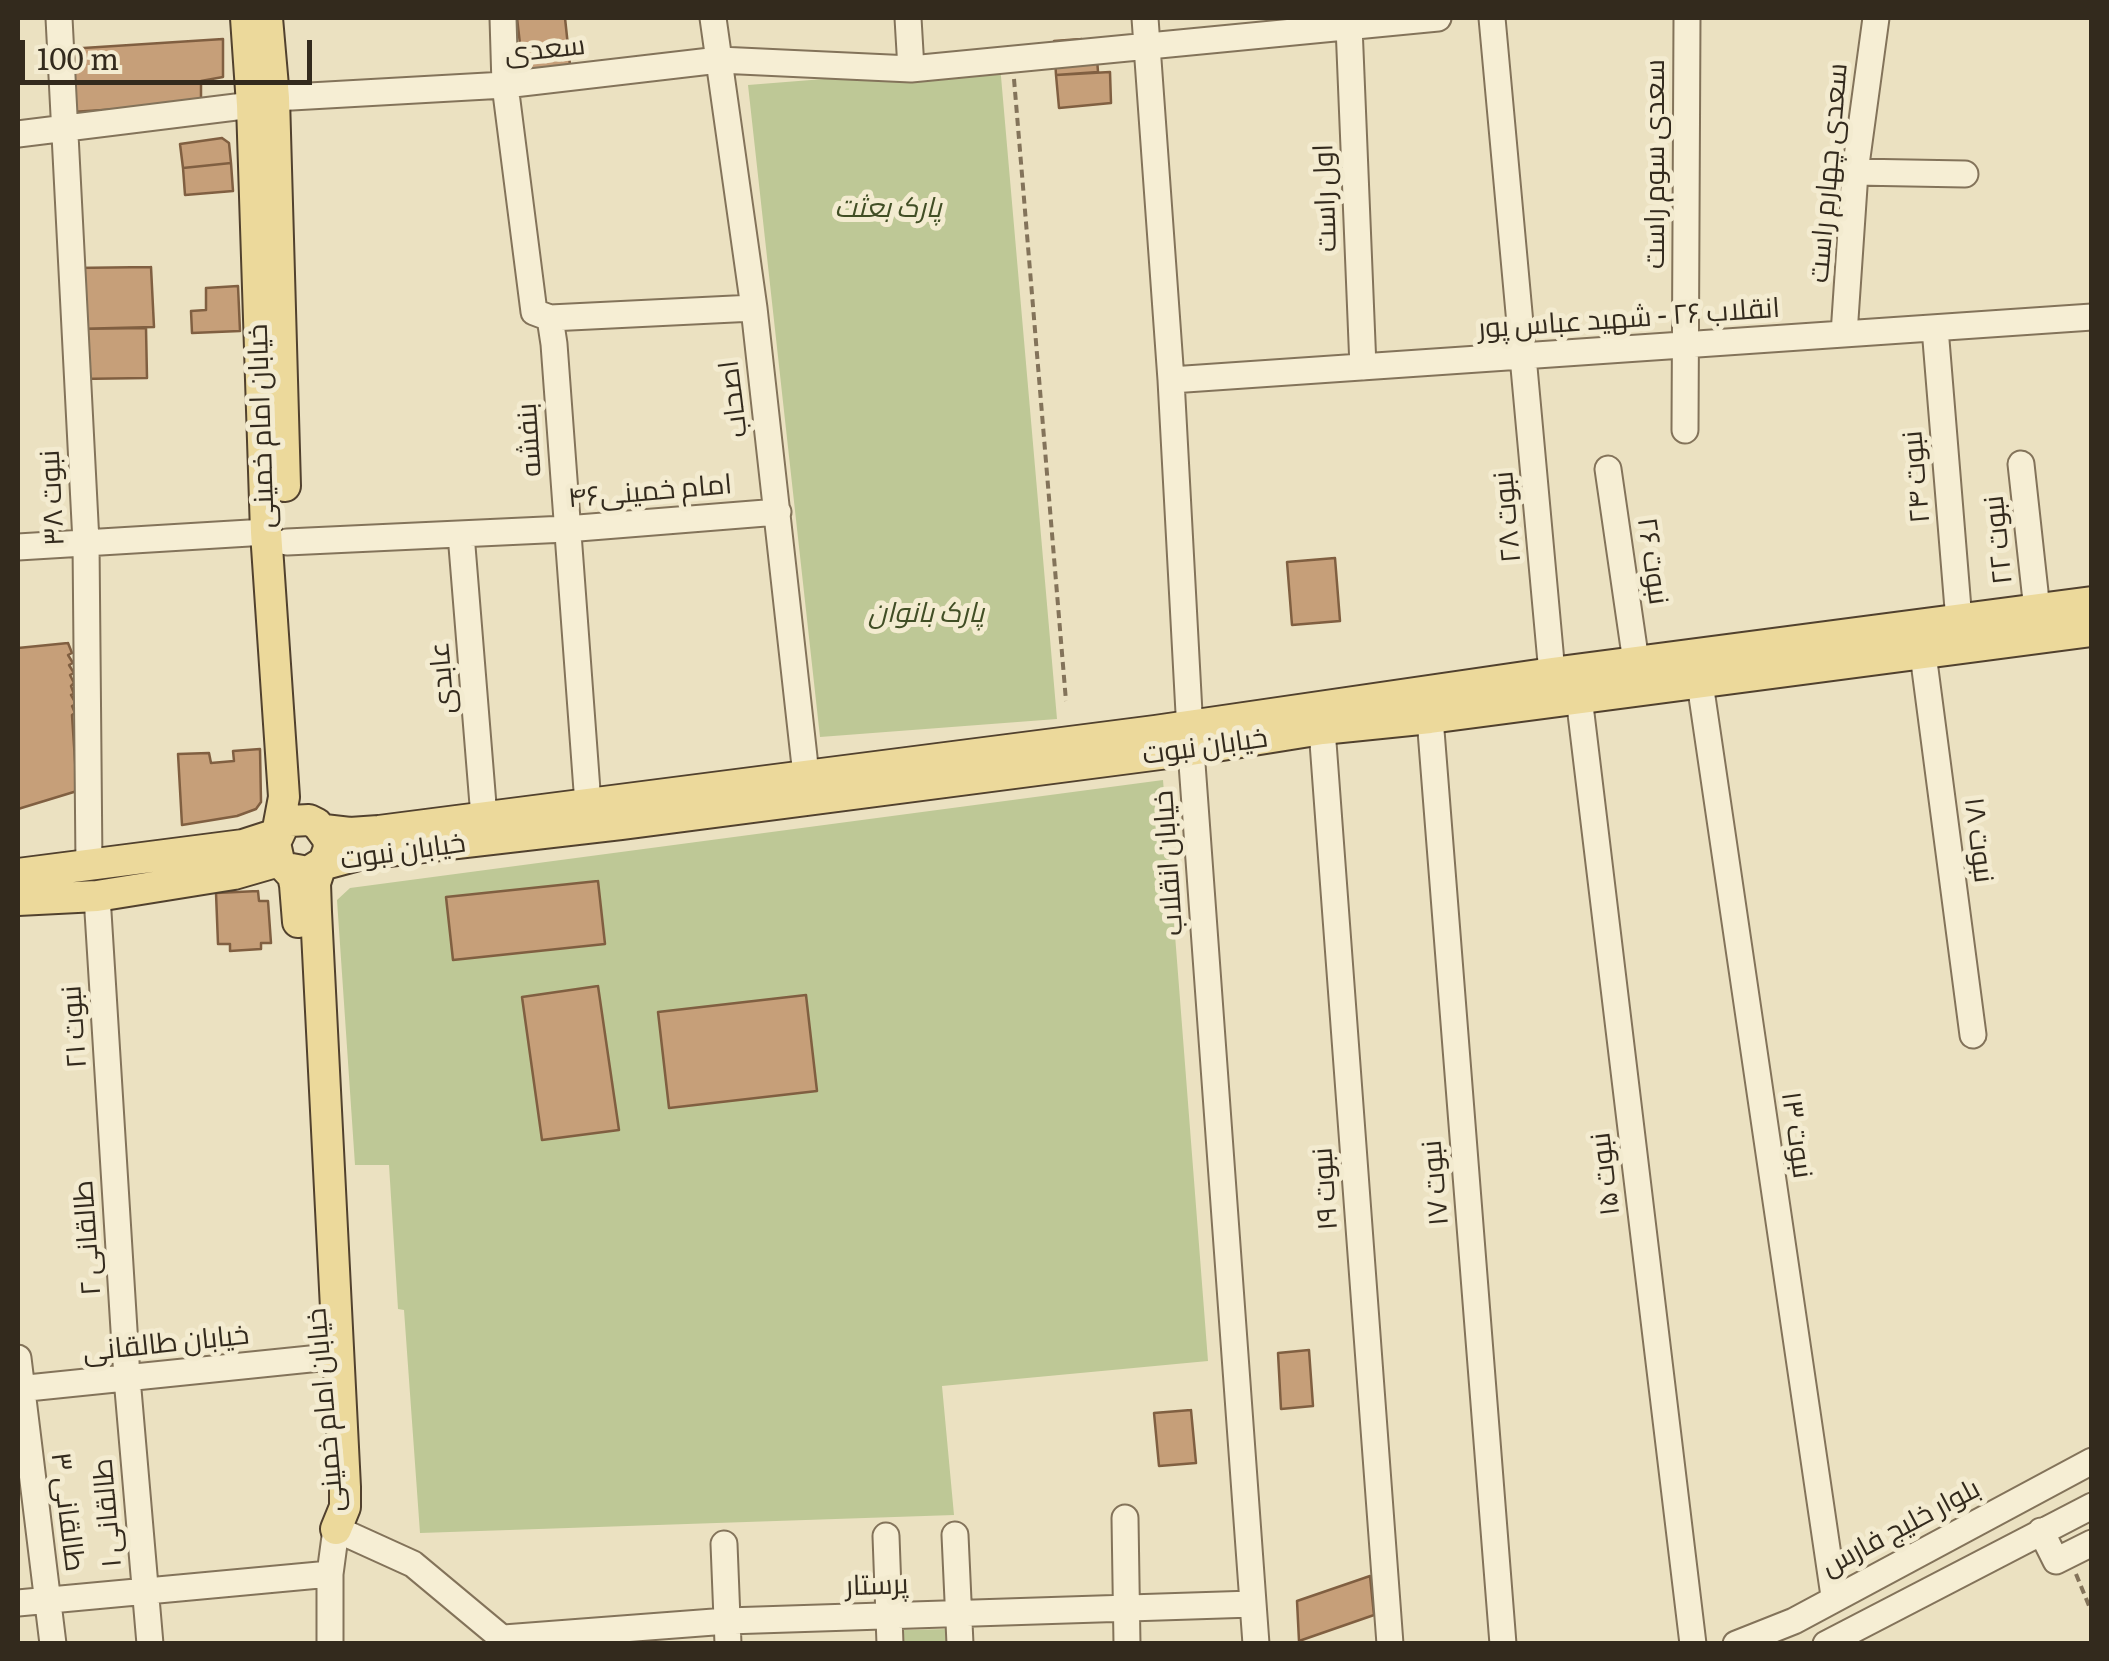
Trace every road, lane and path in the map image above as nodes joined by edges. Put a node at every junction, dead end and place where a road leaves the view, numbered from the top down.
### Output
1 (59, 18) edge
2 (246, 18) edge
3 (267, 18) edge
4 (503, 18) edge
5 (713, 18) edge
6 (908, 18) edge
7 (1145, 18) edge
8 (1438, 18) edge
9 (1492, 18) edge
10 (1687, 18) edge
11 (1876, 18) edge
12 (1343, 24) edge
13 (1148, 46) junction
14 (719, 60) junction
15 (1012, 60) junction
16 (911, 70) junction
17 (505, 86) junction
18 (263, 102) junction
19 (65, 130) junction
20 (18, 134) edge
21 (1855, 172) junction
22 (1965, 174) dead end
23 (754, 308) junction
24 (2092, 317) edge
25 (550, 318) junction
26 (1935, 328) junction
27 (1844, 334) junction
28 (1685, 345) junction
29 (1523, 356) junction
30 (1363, 367) junction
31 (1170, 380) junction
32 (1685, 430) dead end
33 (2021, 464) dead end
34 (1608, 469) dead end
35 (778, 512) junction
36 (566, 529) junction
37 (461, 534) junction
38 (276, 536) junction
39 (86, 542) junction
40 (18, 547) edge
41 (2092, 602) edge
42 (2037, 610) junction
43 (1959, 621) junction
44 (2092, 632) edge
45 (1921, 640) junction
46 (1636, 662) junction
47 (1700, 683) junction
48 (1565, 685) junction
49 (1066, 700) dead end
50 (1430, 718) junction
51 (1322, 729) junction
52 (1191, 737) junction
53 (807, 788) junction
54 (588, 804) junction
55 (484, 817) junction
56 (320, 827) junction
57 (281, 854) junction
58 (89, 864) junction
59 (321, 865) junction
60 (18, 874) edge
61 (97, 896) junction
62 (18, 900) edge
63 (1973, 1035) dead end
64 (113, 1155) joint
65 (329, 1357) junction
66 (18, 1358) edge
67 (127, 1378) junction
68 (19, 1388) edge
69 (2092, 1460) edge
70 (2092, 1506) edge
71 (1125, 1518) dead end
72 (336, 1530) junction
73 (2041, 1531) junction
74 (955, 1535) dead end
75 (886, 1536) dead end
76 (724, 1544) dead end
77 (2080, 1549) edge
78 (330, 1574) junction
79 (145, 1591) junction
80 (1834, 1596) junction
81 (48, 1600) junction
82 (18, 1603) edge
83 (1254, 1604) junction
84 (1125, 1608) junction
85 (2092, 1613) edge
86 (959, 1614) junction
87 (889, 1616) junction
88 (727, 1632) edge
89 (506, 1641) edge
90 (53, 1644) edge
91 (150, 1644) edge
92 (330, 1644) edge
93 (890, 1644) edge
94 (960, 1644) edge
95 (1126, 1644) edge
96 (1256, 1644) edge
97 (1390, 1644) edge
98 (1503, 1644) edge
99 (1693, 1644) edge
100 (1736, 1644) edge
101 (1826, 1644) edge

1 - 19 street, نبوت ۳۸
2 - 18 main road, خیابان امام خمینی
3 - 18 main road, خیابان امام خمینی
4 - 17 street
5 - 14 street, اصحاب
6 - 16 street
7 - 13 street, خیابان انقلاب
8 - 12 street, سعدی
9 - 29 street, نبوت ۲۸
10 - 28 street, سعدی سوم راست
11 - 21 street, سعدی چهارم راست
12 - 13 street, سعدی
12 - 30 street, اول راست
13 - 15 street, سعدی
13 - 31 street, خیابان انقلاب
14 - 16 street, سعدی
14 - 17 street, سعدی
14 - 23 street, اصحاب
15 - 16 street, سعدی
15 - 49 path
17 - 18 street, سعدی
17 - 25 street, بنفشه
18 - 19 street, سعدی
18 - 38 main road, خیابان امام خمینی
19 - 20 street, سعدی
19 - 39 street, نبوت ۳۸
21 - 22 street
21 - 27 street, سعدی چهارم راست
23 - 25 street
23 - 35 street, اصحاب
24 - 26 street, انقلاب ۲۶ - شهید عباس پور
25 - 36 street, بنفشه
26 - 27 street, انقلاب ۲۶ - شهید عباس پور
26 - 43 street, نبوت ۲۴
27 - 28 street, انقلاب ۲۶ - شهید عباس پور
28 - 29 street, انقلاب ۲۶ - شهید عباس پور
28 - 32 street, سعدی سوم راست
29 - 30 street, انقلاب ۲۶ - شهید عباس پور
29 - 48 street, نبوت ۲۸
30 - 31 street, انقلاب ۲۶ - شهید عباس پور
31 - 52 street, خیابان انقلاب
33 - 42 street, نبوت ۲۲
34 - 46 street, نبوت ۲۶
35 - 36 street, امام خمینی۴۶
35 - 53 street, اصحاب
36 - 37 street, امام خمینی۴۶
36 - 54 street, بنفشه
37 - 38 street, امام خمینی۴۶
37 - 55 street, عابدی
38 - 39 street, امام خمینی۴۶
38 - 56 main road, خیابان امام خمینی
38 - 57 main road, خیابان امام خمینی
39 - 40 street, امام خمینی۴۶
39 - 58 street, نبوت ۳۸
41 - 42 main road, خیابان نبوت
42 - 43 main road, خیابان نبوت
43 - 45 main road, خیابان نبوت
44 - 45 main road, خیابان نبوت
45 - 46 main road, خیابان نبوت
45 - 47 main road, خیابان نبوت
45 - 63 street, نبوت ۱۸
46 - 48 main road, خیابان نبوت
47 - 48 main road, خیابان نبوت
47 - 80 street, نبوت ۱۳
48 - 50 main road, خیابان نبوت
48 - 52 main road, خیابان نبوت
48 - 99 street, نبوت ۱۵
50 - 51 main road, خیابان نبوت
50 - 98 street, نبوت ۱۷
51 - 52 main road, خیابان نبوت
51 - 97 street, نبوت ۱۹
52 - 53 main road, خیابان نبوت
52 - 83 street, خیابان انقلاب
53 - 54 main road, خیابان نبوت
53 - 59 main road, خیابان نبوت
54 - 55 main road, خیابان نبوت
55 - 56 main road, خیابان نبوت
56 - 57 main road
56 - 59 main road
57 - 58 main road
57 - 59 main road
57 - 61 main road
57 - 65 main road, خیابان امام خمینی
58 - 60 main road
59 - 65 main road, خیابان امام خمینی
61 - 62 main road
61 - 64 street, نبوت ۲۱
64 - 67 street, طالقانی ۲
65 - 67 street, خیابان طالقانی
65 - 72 main road, خیابان امام خمینی
66 - 68 street, طالقانی ۳
67 - 68 street, خیابان طالقانی
67 - 79 street, طالقانی ۱
68 - 81 street, طالقانی ۳
69 - 80 street, بلوار خلیج فارس
70 - 73 street
71 - 84 street
72 - 78 street
72 - 89 street
73 - 77 street
73 - 101 street
74 - 86 street
75 - 87 street
76 - 88 street
77 - 85 path
78 - 79 street
78 - 92 street
79 - 81 street
79 - 91 street, طالقانی ۱
80 - 100 street, بلوار خلیج فارس
81 - 82 street
81 - 90 street, طالقانی ۳
83 - 84 street, پرستار
83 - 96 street, خیابان انقلاب
84 - 86 street, پرستار
84 - 95 street
86 - 87 street, پرستار
86 - 94 street
87 - 88 street, پرستار
87 - 93 street
88 - 89 street, پرستار

